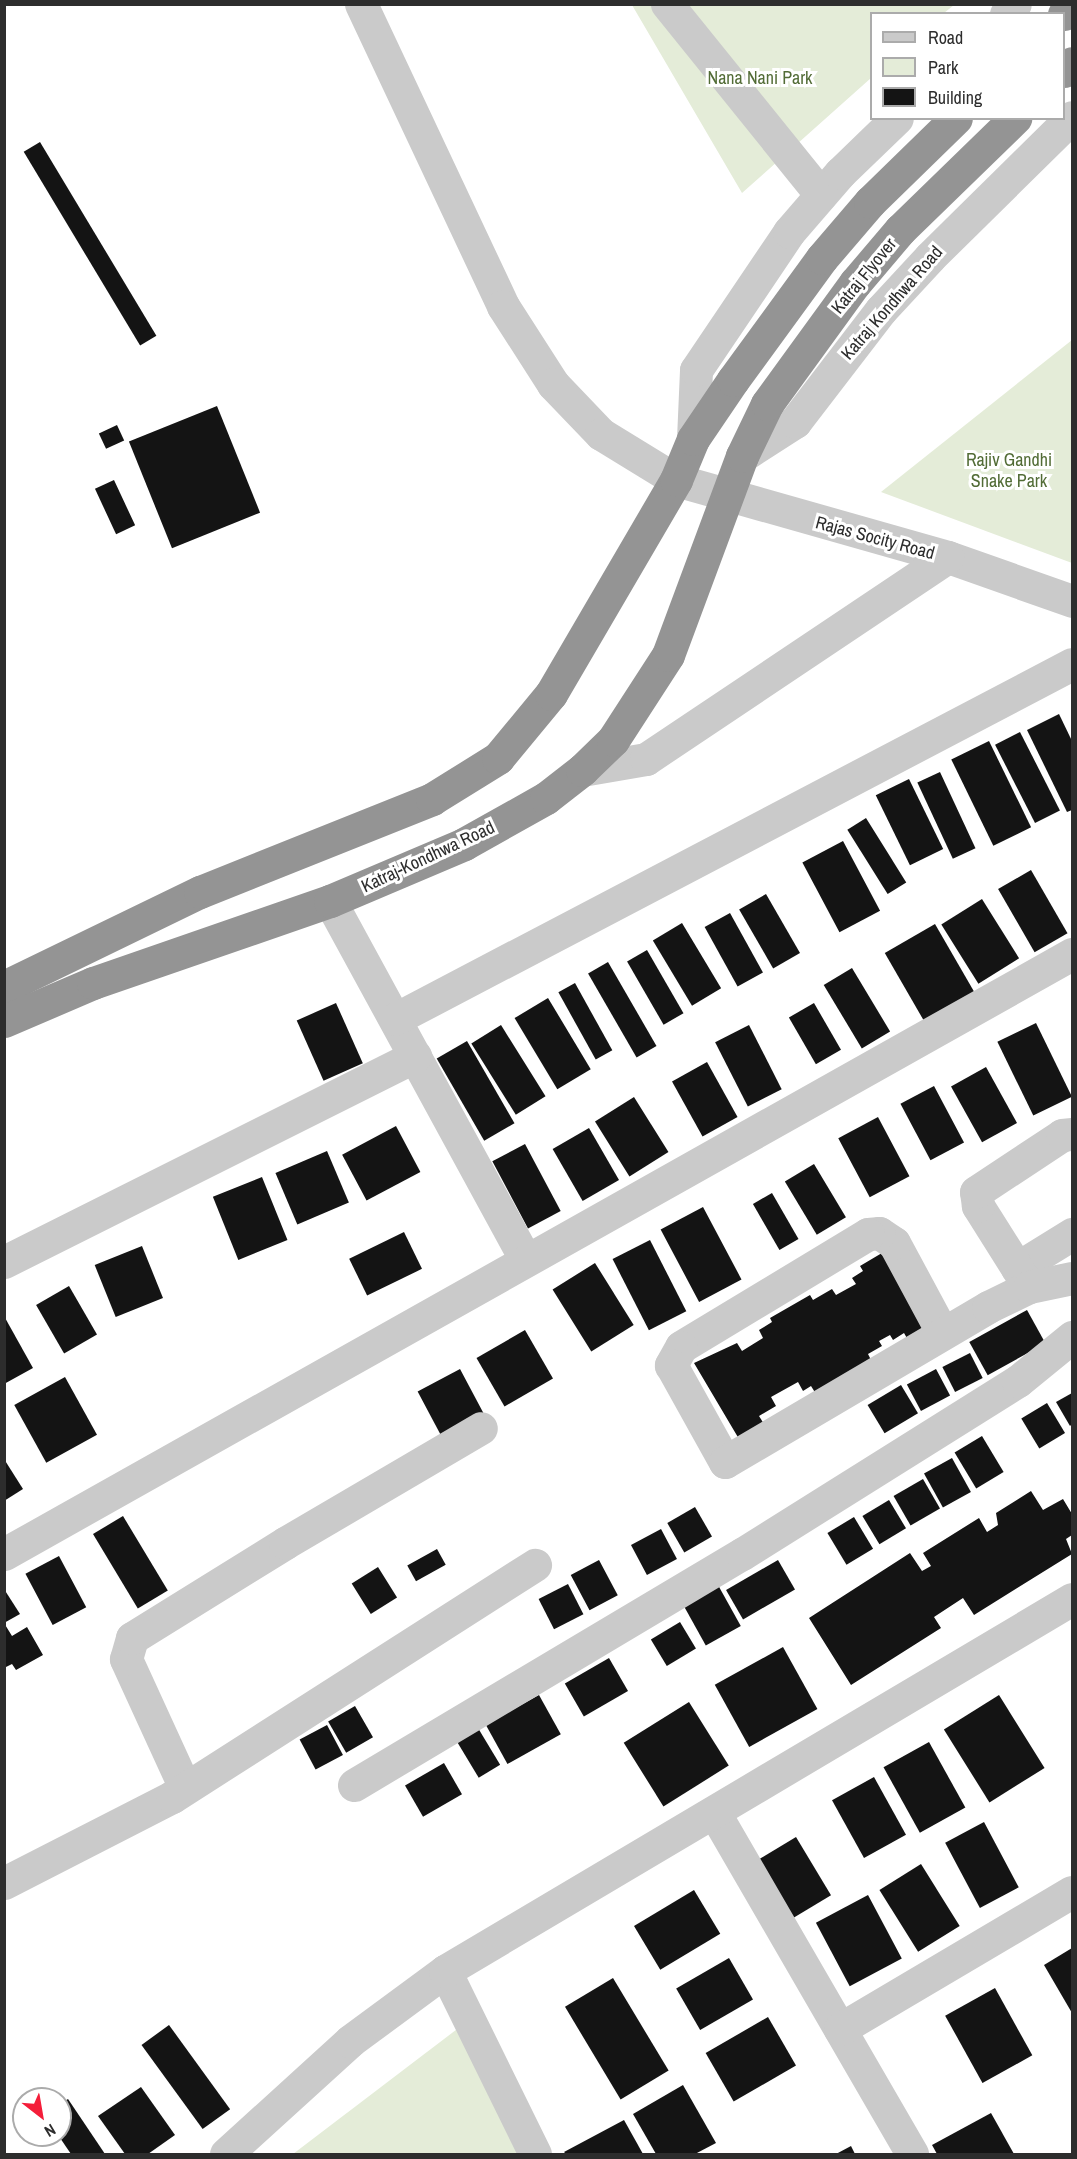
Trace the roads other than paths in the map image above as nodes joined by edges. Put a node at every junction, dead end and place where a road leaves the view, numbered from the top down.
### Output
1 (361, 4) edge
2 (667, 4) edge
3 (1072, 117) edge
4 (895, 120) edge
5 (954, 120) edge
6 (1013, 120) edge
7 (821, 195) junction
8 (693, 439) junction
9 (742, 456) junction
10 (676, 480) junction
11 (729, 498) junction
12 (948, 557) junction
13 (1072, 601) edge
14 (1072, 664) edge
15 (582, 770) junction
16 (330, 901) junction
17 (1072, 954) edge
18 (4, 987) edge
19 (395, 1019) junction
20 (4, 1021) edge
21 (415, 1056) junction
22 (1072, 1134) edge
23 (1072, 1234) edge
24 (526, 1260) junction
25 (4, 1262) edge
26 (1023, 1278) junction
27 (1072, 1278) edge
28 (942, 1332) junction
29 (1072, 1337) edge
30 (482, 1428) dead end
31 (4, 1554) edge
32 (535, 1565) dead end
33 (1072, 1599) edge
34 (354, 1785) dead end
35 (185, 1788) junction
36 (714, 1812) junction
37 (4, 1883) edge
38 (1072, 1892) edge
39 (445, 1971) junction
40 (840, 2029) junction
41 (226, 2154) edge
42 (535, 2154) edge
43 (912, 2154) edge

1 - 10 street, Rajas Socity Road
2 - 7 street
3 - 9 street, Katraj Kondhwa Road
4 - 7 street
5 - 8 highway
6 - 9 highway, Katraj Flyover
7 - 8 street
8 - 10 highway
9 - 11 highway
10 - 11 street, Rajas Socity Road
10 - 18 highway
11 - 12 street, Rajas Socity Road
11 - 15 highway, Katraj-Kondhwa Road
12 - 13 street, Rajas Socity Road
12 - 15 street
14 - 19 street
15 - 16 highway, Katraj-Kondhwa Road
16 - 19 street
16 - 20 highway, Katraj-Kondhwa Road
17 - 24 street
19 - 21 street
21 - 24 street
21 - 25 street
22 - 26 street
23 - 26 street
24 - 31 street
26 - 27 street
26 - 28 street
28 - 28 street
29 - 34 street
30 - 35 street
32 - 35 street
33 - 36 street
35 - 37 street
36 - 39 street
36 - 40 street
38 - 40 street
39 - 41 street
39 - 42 street
40 - 43 street

